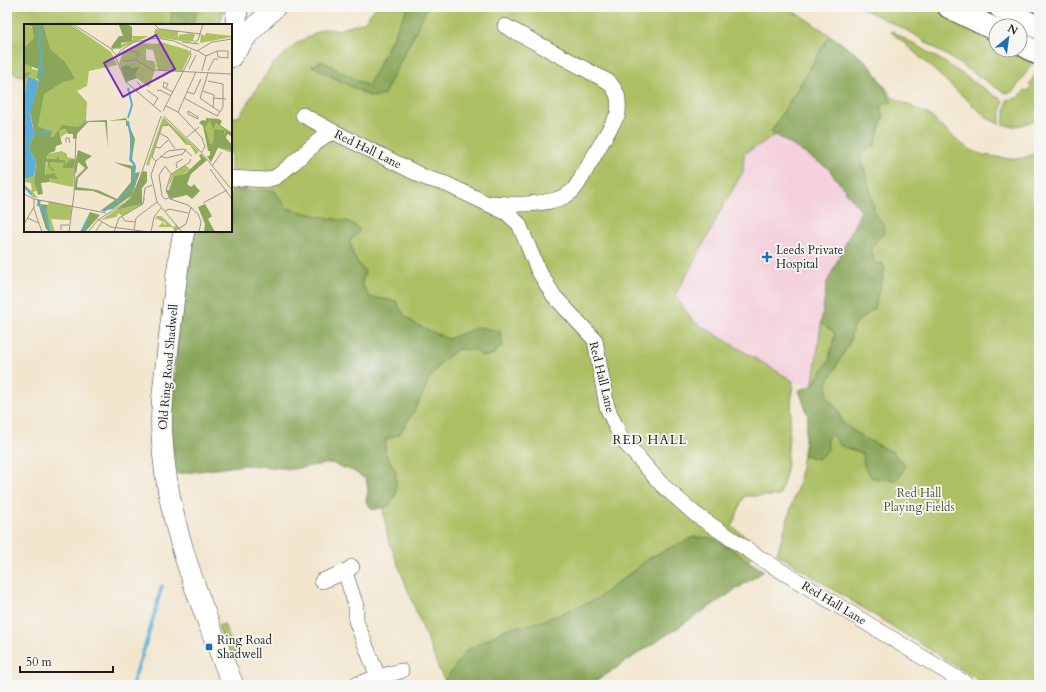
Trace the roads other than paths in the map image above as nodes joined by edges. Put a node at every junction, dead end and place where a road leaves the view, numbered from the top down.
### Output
1 (237, 7) edge
2 (275, 7) edge
3 (949, 7) edge
4 (1000, 7) edge
5 (505, 26) dead end
6 (988, 26) edge
7 (1039, 28) edge
8 (232, 44) edge
9 (1028, 48) edge
10 (1039, 54) edge
11 (232, 57) edge
12 (303, 115) dead end
13 (334, 132) junction
14 (232, 178) edge
15 (483, 202) junction
16 (184, 232) edge
17 (322, 581) dead end
18 (401, 671) dead end
19 (378, 677) junction
20 (234, 685) edge
21 (355, 685) edge
22 (967, 685) edge

1 - 8 main road
2 - 11 main road
3 - 6 highway
4 - 7 highway
5 - 15 street
9 - 10 highway
12 - 13 street, Red Hall Lane
13 - 14 street
13 - 15 street, Red Hall Lane
15 - 22 street, Red Hall Lane
16 - 20 main road, Old Ring Road Shadwell
17 - 19 street
18 - 19 street
19 - 21 street

